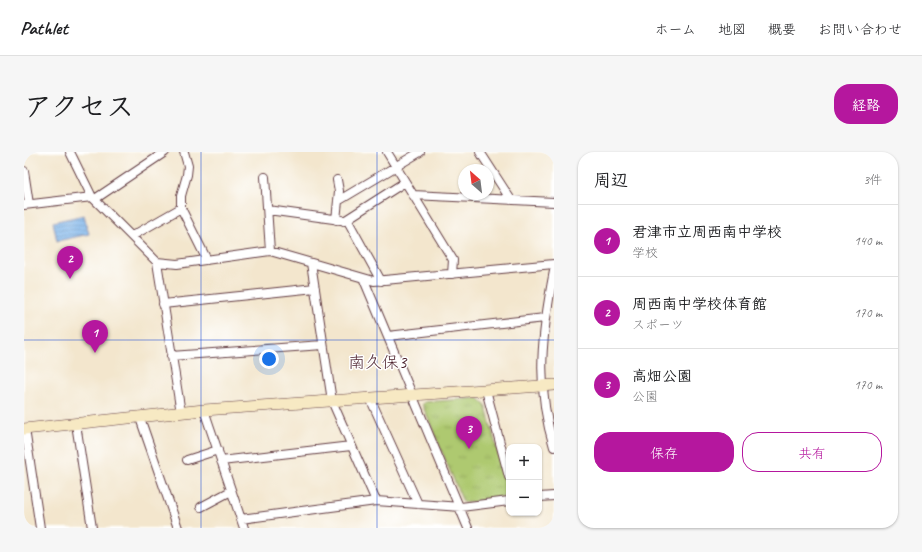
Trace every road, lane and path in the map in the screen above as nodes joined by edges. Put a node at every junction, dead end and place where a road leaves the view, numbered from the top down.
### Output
1 (70, 152) edge
2 (165, 152) edge
3 (184, 152) edge
4 (387, 152) edge
5 (420, 152) edge
6 (480, 152) edge
7 (396, 166) junction
8 (24, 172) edge
9 (266, 177) dead end
10 (337, 180) dead end
11 (405, 182) junction
12 (413, 195) junction
13 (93, 198) junction
14 (511, 200) junction
15 (338, 201) junction
16 (554, 202) edge
17 (27, 205) edge
18 (180, 208) junction
19 (268, 210) junction
20 (340, 220) junction
21 (132, 236) junction
22 (270, 251) junction
23 (206, 260) junction
24 (157, 262) junction
25 (311, 263) junction
26 (554, 264) edge
27 (554, 271) edge
28 (452, 274) junction
29 (364, 280) junction
30 (381, 281) junction
31 (315, 288) junction
32 (163, 304) junction
33 (545, 318) junction
34 (388, 336) junction
35 (323, 345) junction
36 (171, 356) junction
37 (554, 385) edge
38 (542, 386) junction
39 (486, 390) junction
40 (413, 395) junction
41 (370, 398) junction
42 (332, 402) junction
43 (204, 410) junction
44 (181, 413) junction
45 (140, 418) junction
46 (76, 424) junction
47 (24, 429) edge
48 (351, 446) junction
49 (554, 447) edge
50 (218, 450) junction
51 (187, 460) dead end
52 (221, 461) junction
53 (506, 467) edge
54 (231, 491) junction
55 (554, 496) edge
56 (542, 497) edge
57 (376, 501) junction
58 (506, 501) edge
59 (418, 504) junction
60 (201, 507) dead end
61 (461, 507) junction
62 (241, 519) junction
63 (40, 528) edge
64 (92, 528) edge
65 (178, 528) edge
66 (244, 528) edge
67 (468, 528) edge

1 - 13 street
2 - 13 street
3 - 18 street
4 - 7 street
5 - 7 street
6 - 14 street
7 - 11 street
7 - 15 street
8 - 17 street
9 - 19 street
10 - 15 street
11 - 12 street
11 - 20 street
12 - 14 street
12 - 28 street
13 - 17 street
13 - 21 street
14 - 16 street
15 - 20 street
18 - 21 street
18 - 23 street
19 - 20 street
19 - 22 street
20 - 30 street
21 - 24 street
22 - 23 street
22 - 25 street
23 - 24 street
24 - 32 street
25 - 29 street
25 - 31 street
26 - 28 street
27 - 33 street
28 - 30 street
29 - 30 street
29 - 34 street
31 - 32 street
31 - 35 street
32 - 36 street
33 - 34 street
33 - 38 street
34 - 40 street
35 - 36 street
35 - 42 street
36 - 44 street
37 - 38 street
38 - 39 street
38 - 49 street
39 - 40 street
39 - 53 street
40 - 41 street
40 - 61 street
41 - 42 street
41 - 59 street
42 - 43 street
42 - 48 street
43 - 44 street
43 - 50 street
44 - 45 street
45 - 46 street
45 - 65 street
46 - 47 street
46 - 64 street
47 - 63 street
48 - 52 street
48 - 57 street
50 - 51 street
50 - 52 street
52 - 54 street
54 - 60 street
54 - 62 street
55 - 56 street
57 - 59 street
57 - 62 street
58 - 61 street
59 - 61 street
61 - 67 street
62 - 66 street

